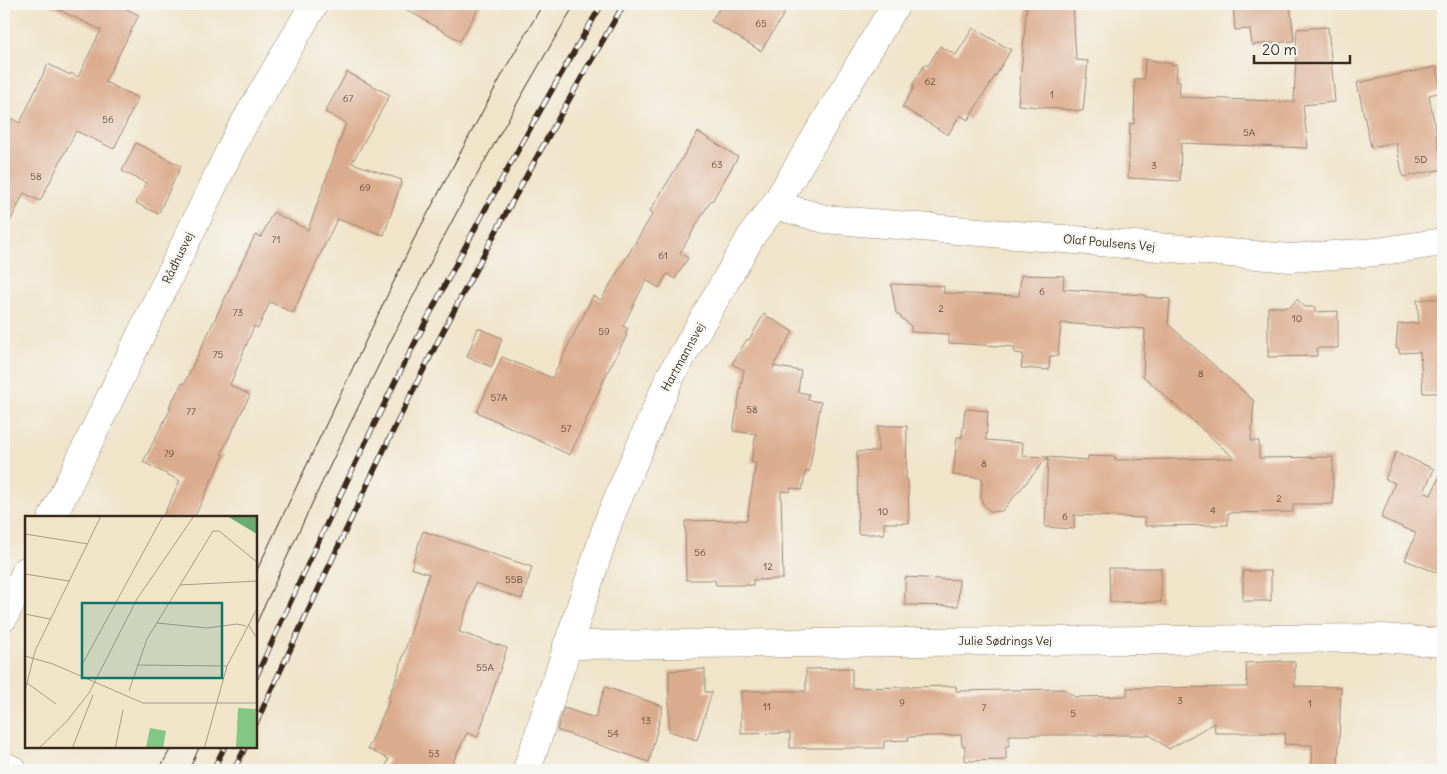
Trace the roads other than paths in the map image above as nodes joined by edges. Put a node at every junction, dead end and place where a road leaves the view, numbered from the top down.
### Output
1 (314, 4) edge
2 (896, 4) edge
3 (775, 205) junction
4 (1443, 242) edge
5 (53, 516) edge
6 (25, 573) edge
7 (4, 617) edge
8 (1443, 643) edge
9 (567, 645) junction
10 (4, 766) edge
11 (13, 770) edge
12 (527, 770) edge

1 - 5 street, Rådhusvej
2 - 3 street, Hartmannsvej
3 - 4 street, Olaf Poulsens Vej
3 - 9 street, Hartmannsvej
6 - 7 street
8 - 9 street, Julie Sødrings Vej
9 - 12 street, Hartmannsvej
10 - 11 street

